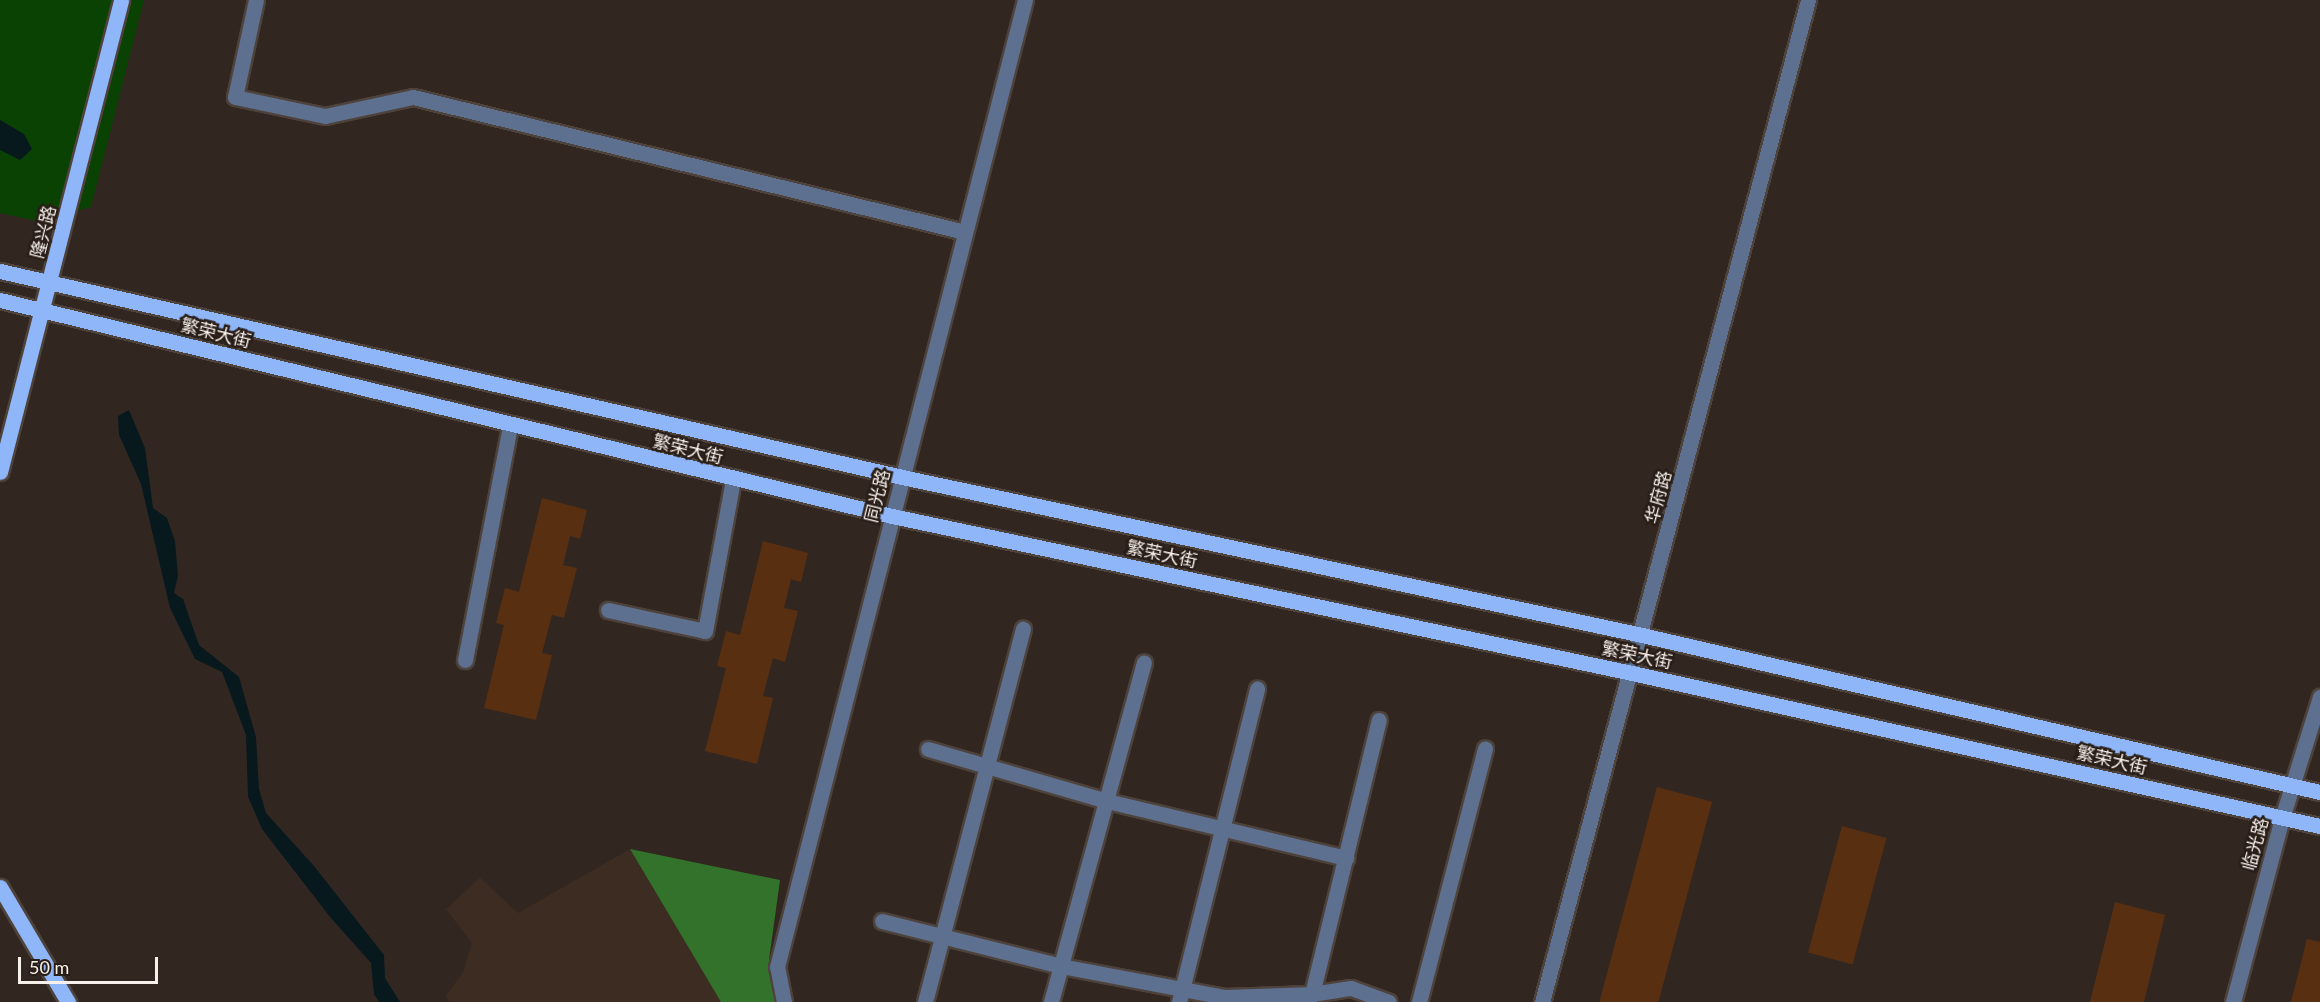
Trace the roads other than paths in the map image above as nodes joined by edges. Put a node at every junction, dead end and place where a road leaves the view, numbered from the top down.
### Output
1 (121, 0) edge
2 (256, 0) edge
3 (1025, 0) edge
4 (1808, 0) edge
5 (965, 232) junction
6 (0, 271) edge
7 (51, 283) junction
8 (0, 300) edge
9 (43, 311) junction
10 (510, 426) junction
11 (0, 472) edge
12 (902, 477) junction
13 (733, 480) junction
14 (892, 516) junction
15 (608, 610) dead end
16 (1023, 629) dead end
17 (1642, 635) junction
18 (465, 660) dead end
19 (1144, 663) dead end
20 (1632, 673) junction
21 (1257, 689) dead end
22 (2320, 697) edge
23 (1379, 720) dead end
24 (1485, 748) dead end
25 (928, 749) dead end
26 (987, 765) junction
27 (2292, 785) junction
28 (2320, 792) edge
29 (1107, 801) junction
30 (2282, 818) junction
31 (2320, 826) edge
32 (1222, 831) junction
33 (1346, 858) junction
34 (0, 887) edge
35 (882, 921) dead end
36 (940, 938) junction
37 (1061, 966) junction
38 (1180, 995) edge
39 (1310, 998) edge
40 (68, 1002) edge
41 (784, 1002) edge
42 (926, 1002) edge
43 (1051, 1002) edge
44 (1389, 1002) edge
45 (1419, 1002) edge
46 (1542, 1002) edge
47 (2233, 1002) edge

1 - 7 main road, 隆兴路
2 - 5 street
3 - 5 street, 同光路
4 - 17 street, 华府路
5 - 12 street, 同光路
6 - 7 main road, 繁荣大街
7 - 9 main road, 隆兴路
7 - 12 main road, 繁荣大街
8 - 9 main road, 繁荣大街
9 - 10 main road, 繁荣大街
9 - 11 main road, 隆兴路
10 - 13 main road, 繁荣大街
10 - 18 street
12 - 14 street, 同光路
12 - 17 main road, 繁荣大街
13 - 14 main road, 繁荣大街
13 - 15 street
14 - 20 main road, 繁荣大街
14 - 41 street, 同光路
16 - 26 street
17 - 20 street, 华府路
17 - 27 main road, 繁荣大街
19 - 29 street
20 - 30 main road, 繁荣大街
20 - 46 street, 华府路
21 - 32 street
22 - 27 street, 临光路
23 - 33 street
24 - 45 street
25 - 26 street
26 - 29 street
26 - 36 street
27 - 28 main road, 繁荣大街
27 - 30 street, 临光路
29 - 32 street
29 - 37 street
30 - 31 main road, 繁荣大街
30 - 47 street, 临光路
32 - 33 street
32 - 38 street
33 - 39 street
34 - 40 main road
35 - 36 street
36 - 37 street
36 - 42 street
37 - 38 street
37 - 43 street
38 - 39 street
39 - 44 street

